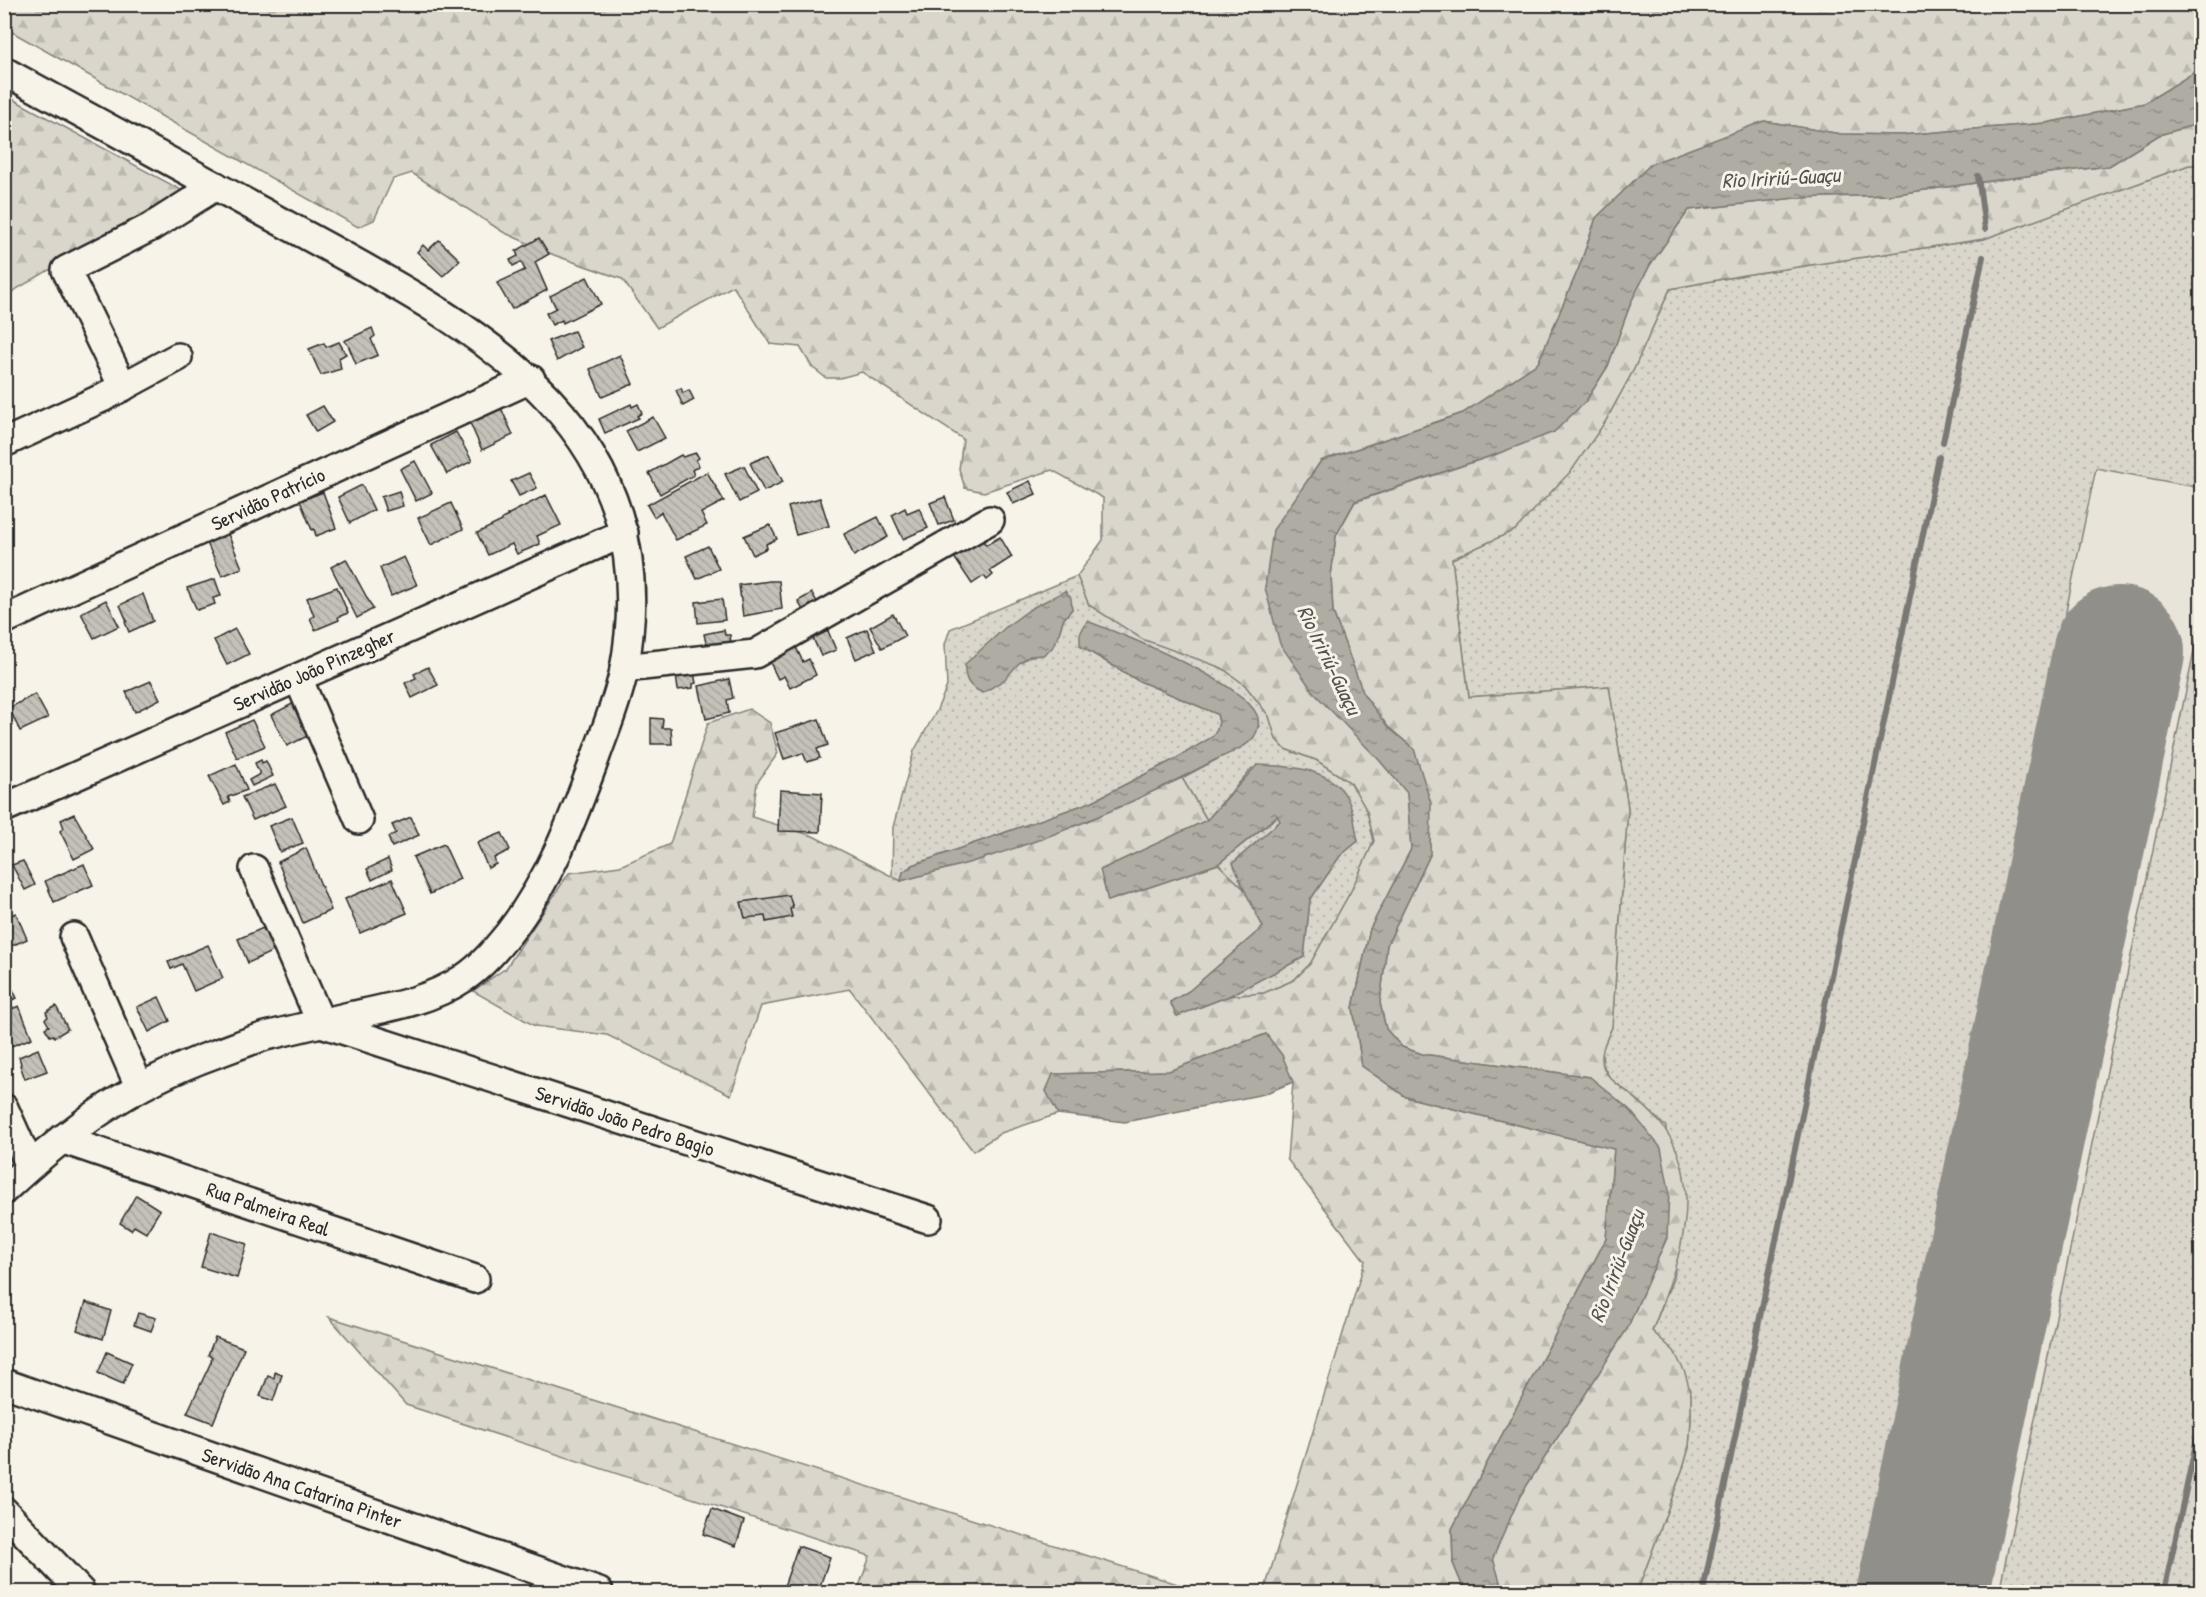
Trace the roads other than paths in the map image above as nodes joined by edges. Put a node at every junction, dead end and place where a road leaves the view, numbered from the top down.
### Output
1 (4, 71) edge
2 (216, 186) junction
3 (178, 357) dead end
4 (531, 379) junction
5 (123, 387) junction
6 (4, 443) edge
7 (990, 520) dead end
8 (624, 532) junction
9 (4, 620) edge
10 (624, 668) junction
11 (298, 678) junction
12 (4, 808) edge
13 (359, 820) dead end
14 (254, 869) dead end
15 (74, 937) dead end
16 (321, 1023) junction
17 (139, 1086) junction
18 (4, 1108) edge
19 (61, 1139) junction
20 (30, 1166) junction
21 (4, 1190) edge
22 (928, 1219) dead end
23 (475, 1279) dead end
24 (4, 1383) edge
25 (4, 1511) edge
26 (81, 1593) edge
27 (599, 1593) edge

1 - 2 street
2 - 4 street
2 - 5 street
3 - 5 street
4 - 8 street
4 - 9 street, Servidão Patrício
5 - 6 street
7 - 10 street
8 - 10 street
8 - 11 street, Servidão João Pinzegher
10 - 16 street
11 - 12 street, Servidão João Pinzegher
11 - 13 street
14 - 16 street
15 - 17 street
16 - 17 street
16 - 22 street, Servidão João Pedro Bagio
17 - 19 street
18 - 20 street
19 - 20 street
19 - 23 street, Rua Palmeira Real
20 - 21 street
24 - 27 street, Servidão Ana Catarina Pinter
25 - 26 street

